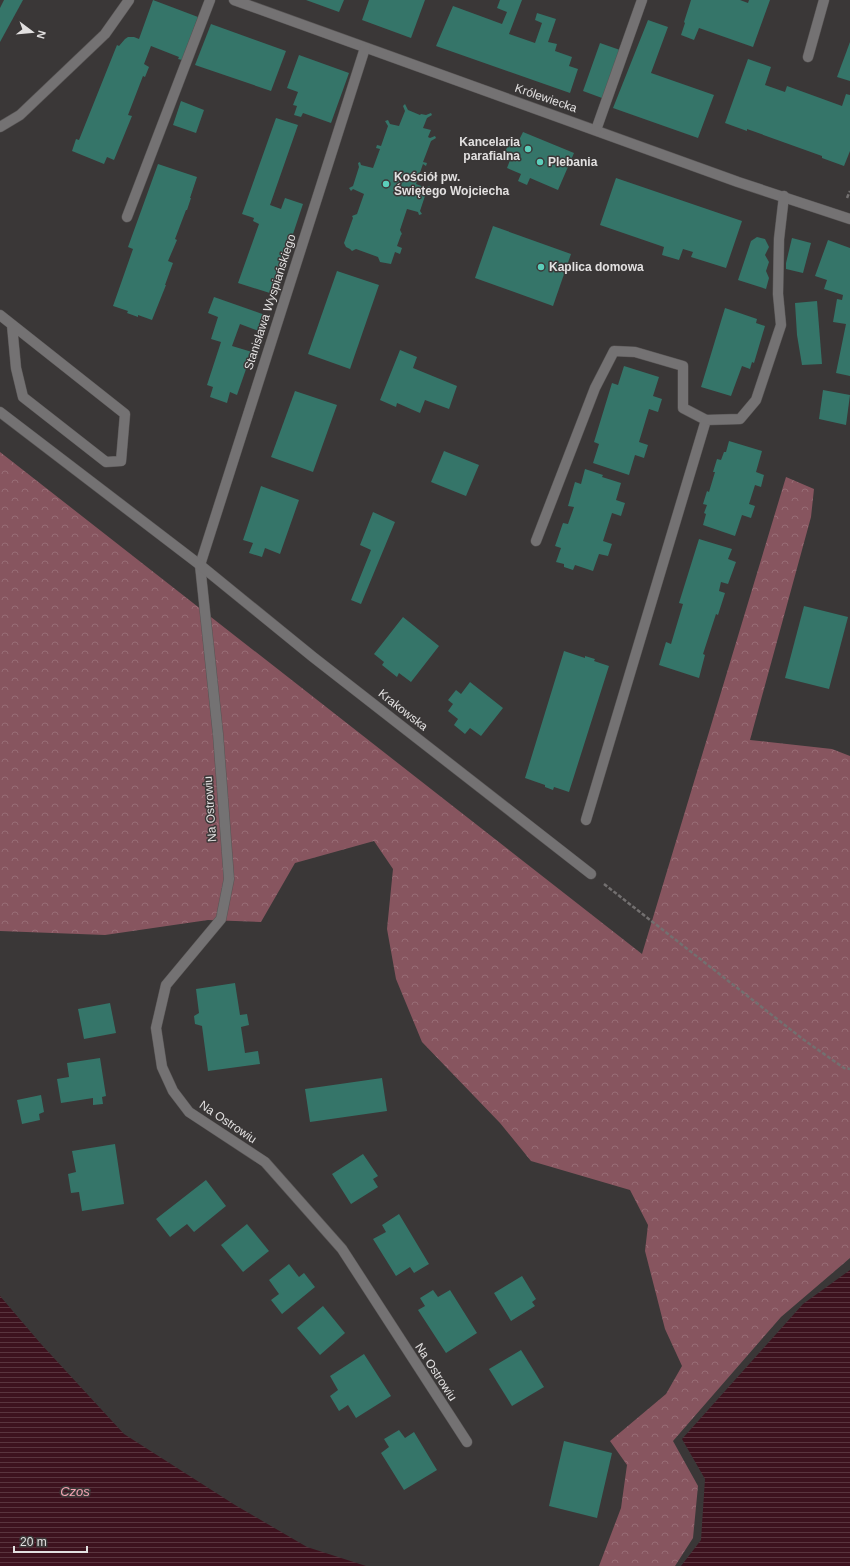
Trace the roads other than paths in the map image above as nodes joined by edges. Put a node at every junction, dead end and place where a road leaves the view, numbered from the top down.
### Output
1 (129, 0) edge
2 (210, 0) edge
3 (234, 0) edge
4 (642, 0) edge
5 (824, 0) edge
6 (365, 48) junction
7 (808, 57) dead end
8 (0, 128) edge
9 (596, 130) junction
10 (784, 196) junction
11 (127, 216) dead end
12 (850, 219) edge
13 (0, 315) edge
14 (12, 325) junction
15 (0, 412) edge
16 (706, 420) junction
17 (536, 541) dead end
18 (200, 565) junction
19 (586, 820) dead end
20 (591, 874) road end
21 (467, 1442) dead end

1 - 8 street
2 - 11 street
3 - 6 street, Królewiecka
4 - 9 street
5 - 7 street
6 - 9 street, Królewiecka
6 - 18 street, Stanisława Wyspiańskiego
9 - 10 street, Królewiecka
10 - 12 street, Królewiecka
10 - 16 street
13 - 14 street
14 - 14 street
15 - 18 street, Krakowska
16 - 17 street
16 - 19 street
18 - 20 street, Krakowska
18 - 21 street, Na Ostrowiu

